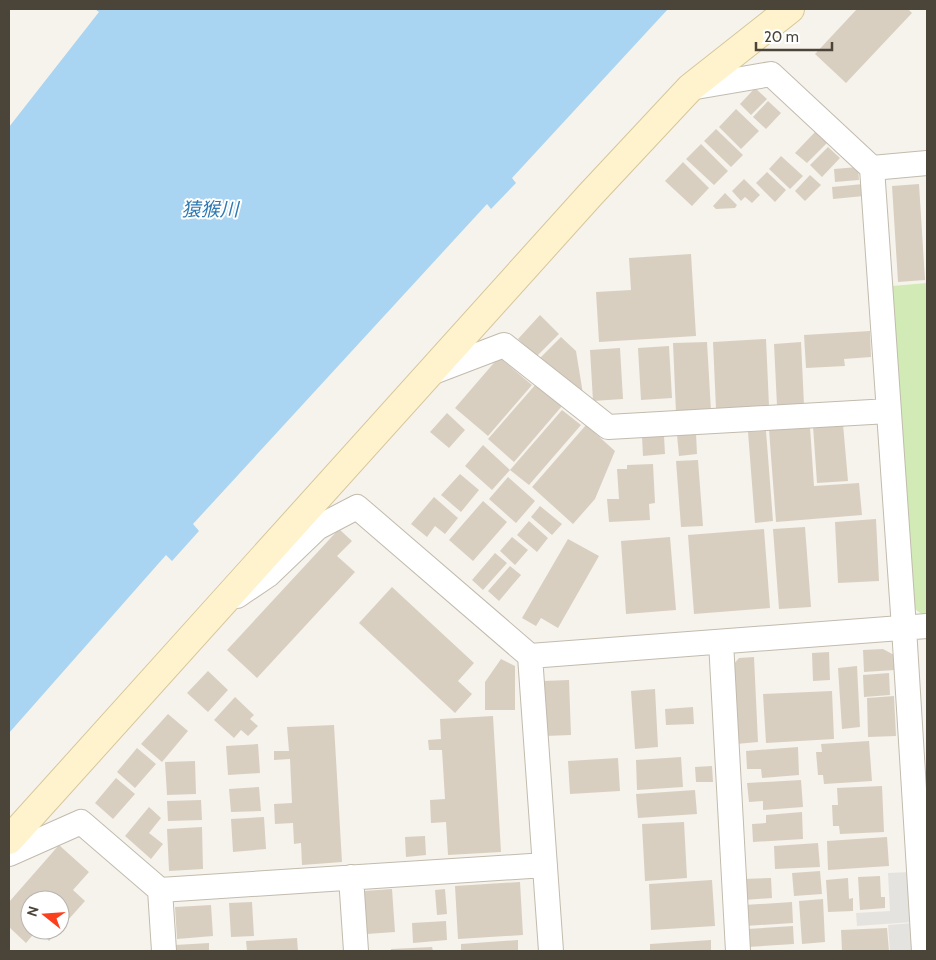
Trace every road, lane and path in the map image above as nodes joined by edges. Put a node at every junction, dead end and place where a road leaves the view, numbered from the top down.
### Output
1 (790, 9) edge
2 (690, 88) junction
3 (927, 163) edge
4 (872, 168) junction
5 (428, 374) junction
6 (889, 411) junction
7 (215, 611) junction
8 (927, 626) edge
9 (904, 628) junction
10 (721, 642) junction
11 (530, 656) junction
12 (9, 840) edge
13 (9, 854) edge
14 (545, 865) junction
15 (351, 877) junction
16 (160, 890) junction
17 (164, 951) edge
18 (356, 951) edge
19 (551, 951) edge
20 (738, 951) edge
21 (924, 951) edge

1 - 2 street
2 - 4 street
2 - 5 street
3 - 4 street
4 - 6 street
5 - 6 street
5 - 7 street
6 - 9 street
7 - 11 street
7 - 12 street
8 - 9 street
9 - 10 street
9 - 21 street
10 - 11 street
10 - 20 street
11 - 14 street
13 - 16 street
14 - 15 street
14 - 19 street
15 - 16 street
15 - 18 street
16 - 17 street

